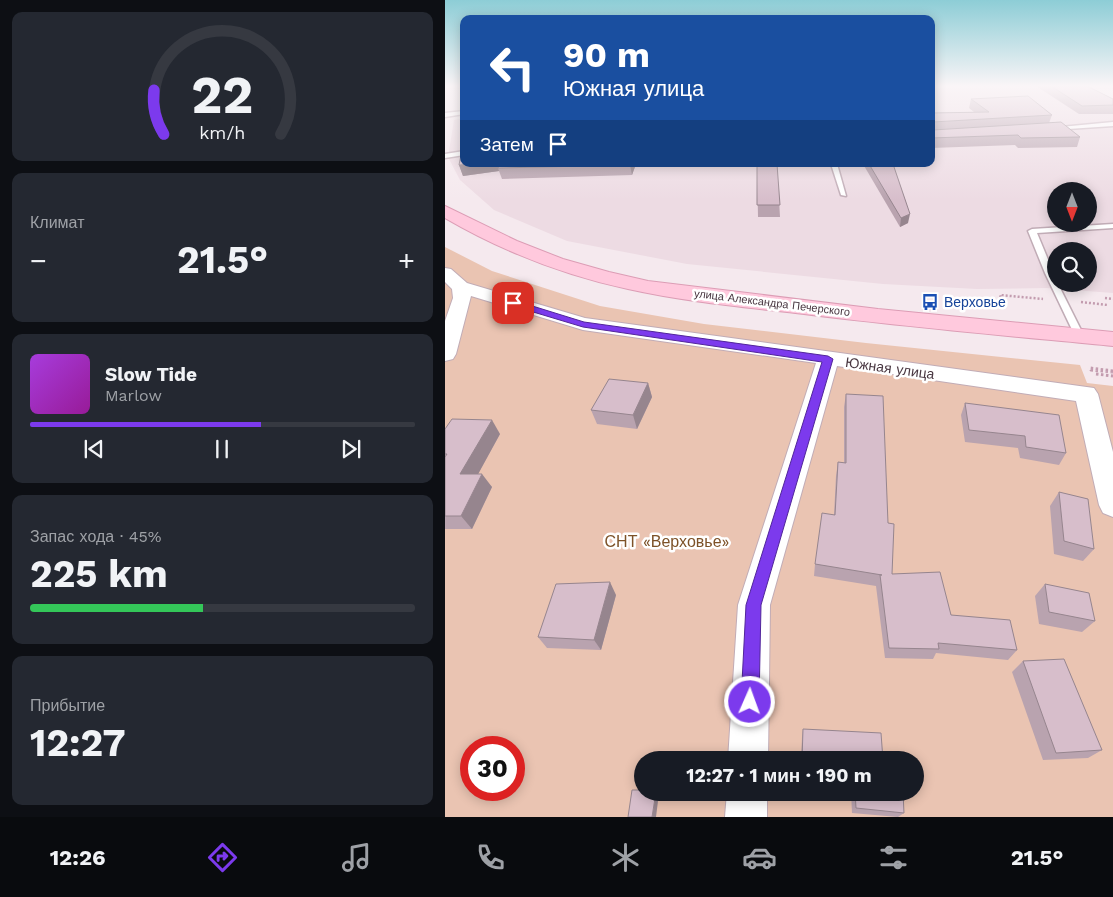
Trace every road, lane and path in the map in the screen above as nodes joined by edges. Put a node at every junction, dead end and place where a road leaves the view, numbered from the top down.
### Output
1 (1111, 124) edge
2 (1046, 128) edge
3 (460, 154) edge
4 (445, 156) edge
5 (835, 167) edge
6 (844, 195) dead end
7 (445, 211) edge
8 (1113, 226) edge
9 (445, 273) edge
10 (461, 292) junction
11 (1000, 295) dead end
12 (1105, 298) dead end
13 (1113, 299) edge
14 (1002, 301) dead end
15 (1079, 336) junction
16 (1113, 339) edge
17 (445, 354) edge
18 (828, 359) junction
19 (1113, 373) edge
20 (1113, 505) edge
21 (748, 751) edge
22 (747, 801) edge
23 (746, 817) edge

1 - 2 lane
3 - 4 lane
5 - 6 lane
7 - 15 main road, улица Александра Печерского
8 - 15 lane
9 - 10 street, Южная улица
10 - 17 street
10 - 18 street, Южная улица
11 - 14 path
12 - 13 path
15 - 16 main road, улица Александра Печерского
18 - 20 street, Южная улица
18 - 21 street
19 - 19 path
22 - 23 street

